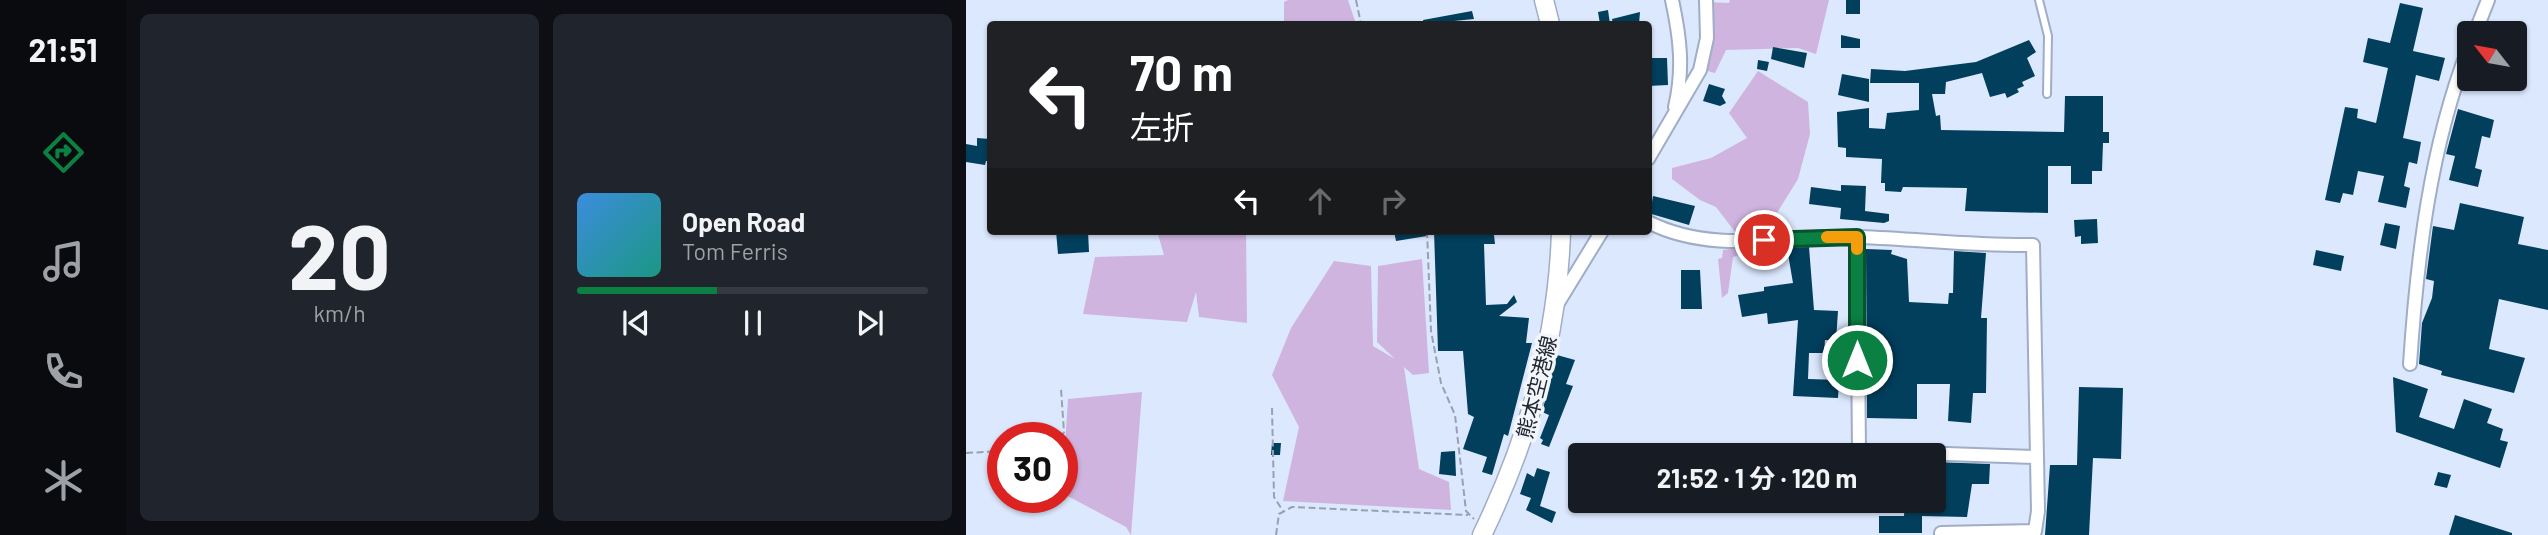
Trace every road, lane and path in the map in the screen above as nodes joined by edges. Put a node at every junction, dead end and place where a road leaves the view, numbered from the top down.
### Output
1 (1356, 0) edge
2 (1545, 0) edge
3 (1672, 0) edge
4 (1706, 0) edge
5 (2039, 0) edge
6 (2488, 0) edge
7 (1360, 21) edge
8 (1549, 21) edge
9 (2480, 21) edge
10 (2457, 81) edge
11 (2047, 94) dead end
12 (1671, 121) junction
13 (1652, 152) edge
14 (1652, 224) edge
15 (1427, 235) edge
16 (1561, 235) edge
17 (1600, 235) edge
18 (1857, 237) junction
19 (1556, 306) junction
20 (2410, 364) dead end
21 (1061, 389) dead end
22 (1272, 408) dead end
23 (1063, 422) edge
24 (987, 452) edge
25 (966, 453) edge
26 (2036, 457) junction
27 (1283, 512) junction
28 (1470, 515) junction
29 (1483, 532) edge
30 (1941, 533) dead end
31 (1276, 535) edge

1 - 7 path
2 - 8 main road
3 - 12 street
4 - 12 street
5 - 11 lane
6 - 9 street
10 - 20 street
12 - 13 street
14 - 18 street
15 - 28 path
16 - 19 main road, 熊本空港線
17 - 19 street
18 - 26 street
18 - 26 street
19 - 29 main road, 熊本空港線
21 - 23 path
22 - 27 path
24 - 25 path
26 - 30 street
27 - 28 path
27 - 31 path
28 - 29 path

